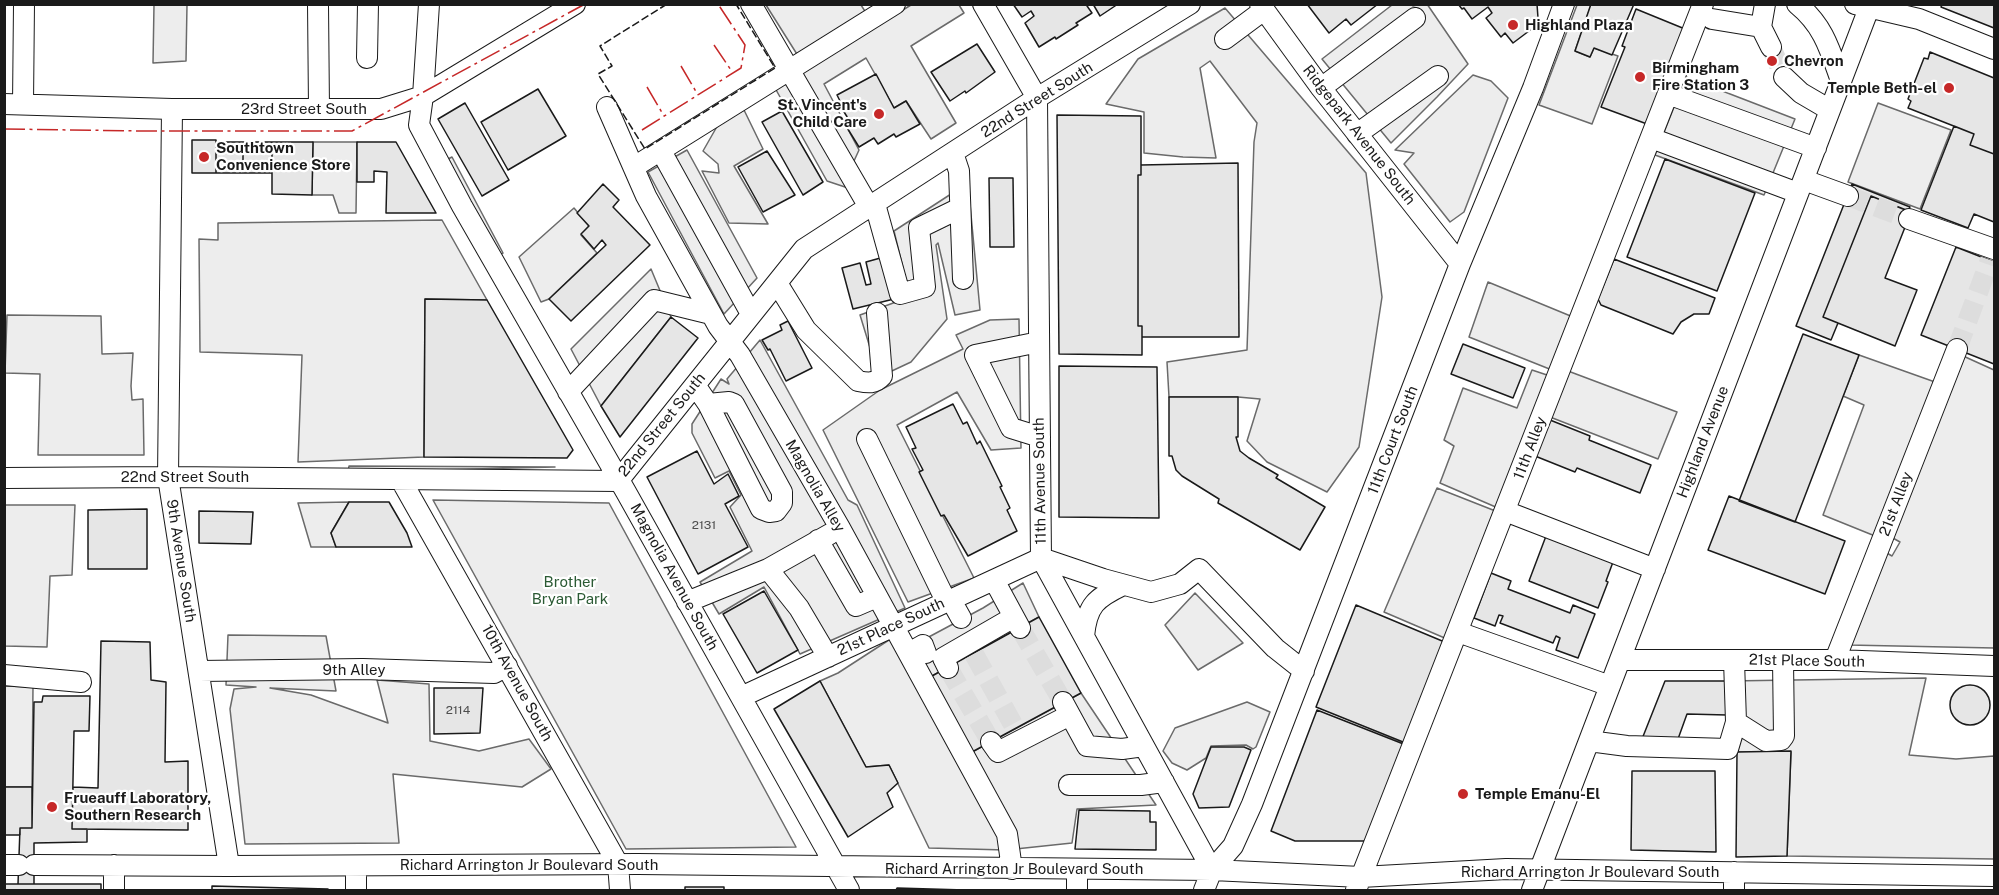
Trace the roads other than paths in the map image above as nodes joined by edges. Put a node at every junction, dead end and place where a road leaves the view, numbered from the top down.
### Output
1 (24, 4) edge
2 (318, 4) edge
3 (368, 4) edge
4 (429, 4) edge
5 (575, 4) edge
6 (751, 4) edge
7 (895, 4) edge
8 (983, 4) edge
9 (1190, 4) edge
10 (1564, 4) edge
11 (1765, 4) edge
12 (1797, 4) edge
13 (1866, 6) edge
14 (1262, 7) edge
15 (1707, 12) edge
16 (1414, 18) dead end
17 (1761, 27) junction
18 (1225, 39) dead end
19 (1771, 47) tunnel mouth
20 (1995, 49) edge
21 (367, 58) dead end
22 (791, 69) junction
23 (1438, 76) dead end
24 (1784, 77) tunnel mouth
25 (1841, 81) junction
26 (1321, 88) junction
27 (1668, 94) junction
28 (423, 96) junction
29 (1037, 98) junction
30 (14, 104) edge
31 (607, 107) dead end
32 (172, 109) junction
33 (319, 109) junction
34 (1830, 110) junction
35 (1357, 134) junction
36 (1651, 138) junction
37 (1816, 148) junction
38 (661, 151) junction
39 (953, 153) junction
40 (634, 167) junction
41 (1801, 186) junction
42 (1848, 196) tunnel mouth
43 (872, 206) junction
44 (960, 208) junction
45 (1909, 219) tunnel mouth
46 (1993, 253) edge
47 (1460, 264) junction
48 (963, 279) dead end
49 (777, 283) junction
50 (877, 313) dead end
51 (711, 314) junction
52 (751, 314) junction
53 (729, 342) junction
54 (1039, 342) junction
55 (1957, 349) tunnel mouth
56 (695, 386) junction
57 (568, 392) junction
58 (708, 404) junction
59 (1040, 437) junction
60 (867, 439) dead end
61 (168, 477) junction
62 (4, 478) edge
63 (401, 480) junction
64 (618, 481) junction
65 (1505, 511) junction
66 (840, 528) junction
67 (818, 540) junction
68 (1041, 558) junction
69 (768, 569) junction
70 (1655, 569) junction
71 (994, 580) junction
72 (1123, 585) junction
73 (877, 597) junction
74 (949, 600) junction
75 (687, 602) junction
76 (961, 618) dead end
77 (894, 626) junction
78 (1458, 632) junction
79 (1084, 636) junction
80 (828, 657) junction
81 (1620, 660) junction
82 (1734, 660) junction
83 (1783, 660) junction
84 (1835, 660) junction
85 (507, 666) junction
86 (1995, 666) edge
87 (948, 668) dead end
88 (199, 671) junction
89 (1304, 671) junction
90 (4, 675) edge
91 (81, 682) dead end
92 (1610, 686) junction
93 (741, 697) junction
94 (1736, 722) junction
95 (1589, 741) junction
96 (991, 742) dead end
97 (1144, 746) junction
98 (1164, 782) junction
99 (1069, 785) dead end
100 (618, 864) junction
101 (19, 865) edge
102 (114, 865) junction
103 (229, 866) junction
104 (356, 866) junction
105 (836, 867) junction
106 (1012, 869) junction
107 (1212, 870) junction
108 (1539, 871) junction
109 (1995, 876) edge
110 (1734, 881) edge
111 (1870, 883) edge
112 (1076, 884) edge
113 (1358, 884) edge
114 (114, 891) edge
115 (356, 891) edge
116 (620, 891) edge
117 (849, 891) edge
118 (1204, 891) edge
119 (1532, 891) edge

1 - 30 street
2 - 33 street
3 - 21 street
4 - 28 street
5 - 28 street, 23rd Street South
6 - 22 street
7 - 22 street
8 - 29 street
9 - 29 street, 22nd Street South
10 - 47 street, 11th Court South
11 - 17 street
12 - 25 street
13 - 20 street
13 - 25 street, Highland Avenue
14 - 18 street
14 - 26 street, Ridgepark Avenue South
15 - 17 street
15 - 27 street, 11th Alley
16 - 26 street
17 - 19 street
22 - 38 street
22 - 43 street
23 - 35 street
24 - 34 street
25 - 34 street, Highland Avenue
26 - 35 street, Ridgepark Avenue South
27 - 36 street, 11th Alley
27 - 37 street
28 - 33 street, 23rd Street South
28 - 57 street, Magnolia Avenue South
29 - 39 street, 22nd Street South
29 - 54 street, 11th Avenue South
30 - 32 street, 23rd Street South
31 - 40 street, Magnolia Alley
32 - 33 street, 23rd Street South
32 - 61 street, 9th Avenue South
34 - 37 street, Highland Avenue
35 - 47 street, Ridgepark Avenue South
36 - 41 street
36 - 65 street, 11th Alley
37 - 41 street, Highland Avenue
38 - 40 street
38 - 52 street
39 - 43 street, 22nd Street South
39 - 44 street
40 - 51 street, Magnolia Alley
41 - 42 street
41 - 70 street, Highland Avenue
43 - 44 street
43 - 49 street, 22nd Street South
44 - 48 street
45 - 46 street
47 - 89 street, 11th Court South
49 - 50 street
49 - 52 street, 22nd Street South
51 - 53 street, Magnolia Alley
51 - 57 street
52 - 53 street, 22nd Street South
53 - 56 street, 22nd Street South
53 - 66 street, Magnolia Alley
54 - 59 street, 11th Avenue South
54 - 59 street
55 - 84 street, 21st Alley
56 - 58 street
56 - 64 street, 22nd Street South
57 - 64 street, Magnolia Avenue South
58 - 58 street
59 - 68 street, 11th Avenue South
60 - 74 street
61 - 62 street, 22nd Street South
61 - 63 street, 22nd Street South
61 - 88 street, 9th Avenue South
63 - 64 street, 22nd Street South
63 - 85 street, 10th Avenue South
64 - 75 street, Magnolia Avenue South
65 - 70 street
65 - 78 street, 11th Alley
66 - 67 street
66 - 73 street, Magnolia Alley
67 - 69 street
67 - 73 street
68 - 71 street, 21st Place South
68 - 72 street
68 - 79 street, 11th Avenue South
69 - 75 street
69 - 80 street
70 - 81 street, Highland Avenue
71 - 74 street, 21st Place South
71 - 87 street
72 - 79 street
72 - 89 street
73 - 77 street, Magnolia Alley
74 - 76 street
74 - 77 street, 21st Place South
75 - 93 street, Magnolia Avenue South
77 - 80 street, 21st Place South
77 - 106 street, Magnolia Alley
78 - 92 street
78 - 113 street, 11th Alley
79 - 97 street, 11th Avenue South
80 - 93 street, 21st Place South
81 - 82 street, 21st Place South
81 - 92 street, Highland Avenue
82 - 83 street, 21st Place South
82 - 94 street
83 - 84 street, 21st Place South
83 - 94 street
84 - 86 street, 21st Place South
85 - 88 street, 9th Alley
85 - 100 street, 10th Avenue South
88 - 103 street, 9th Avenue South
89 - 107 street, 11th Court South
90 - 91 street
92 - 95 street, Highland Avenue
93 - 105 street, Magnolia Avenue South
94 - 95 street
95 - 108 street, Highland Avenue
96 - 97 street
97 - 98 street, 11th Avenue South
98 - 99 street
98 - 107 street, 11th Avenue South
100 - 104 street, Richard Arrington Jr Boulevard South
100 - 105 street, Richard Arrington Jr Boulevard South
100 - 116 street, 10th Avenue South
101 - 102 street, Richard Arrington Jr Boulevard South
102 - 103 street, Richard Arrington Jr Boulevard South
102 - 114 street
103 - 104 street, Richard Arrington Jr Boulevard South
104 - 115 street
105 - 106 street, Richard Arrington Jr Boulevard South
105 - 117 street, Magnolia Avenue South
106 - 112 street, Richard Arrington Jr Boulevard South
107 - 112 street, Richard Arrington Jr Boulevard South
107 - 113 street, Richard Arrington Jr Boulevard South
107 - 118 street
108 - 110 street, Richard Arrington Jr Boulevard South
108 - 113 street, Richard Arrington Jr Boulevard South
108 - 119 street, Highland Avenue
109 - 111 street, Richard Arrington Jr Boulevard South
110 - 111 street, Richard Arrington Jr Boulevard South

